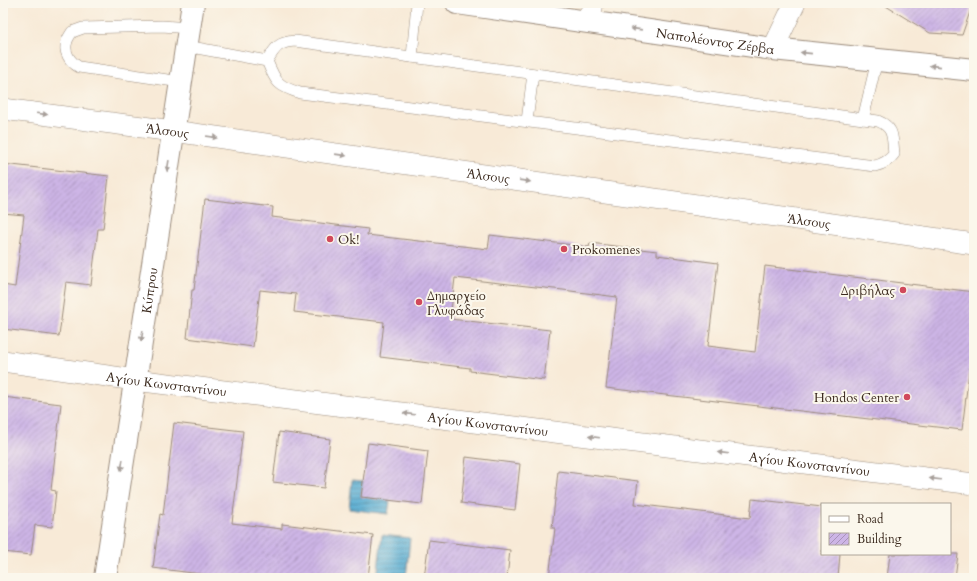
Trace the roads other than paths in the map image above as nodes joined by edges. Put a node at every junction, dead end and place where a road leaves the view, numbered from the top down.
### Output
1 (193, 3) edge
2 (417, 3) edge
3 (457, 3) edge
4 (795, 3) edge
5 (591, 12) edge
6 (188, 37) junction
7 (773, 49) junction
8 (412, 57) junction
9 (877, 60) junction
10 (267, 61) junction
11 (974, 70) edge
12 (533, 74) junction
13 (181, 82) junction
14 (3, 109) edge
15 (863, 119) junction
16 (527, 121) junction
17 (173, 131) junction
18 (974, 244) edge
19 (3, 361) edge
20 (135, 380) junction
21 (974, 484) edge
22 (105, 578) edge

1 - 6 street, Κύπρου
2 - 8 lane
3 - 5 street, Ναπολέοντος Ζέρβα
4 - 7 street
7 -> 5 street, Ναπολέοντος Ζέρβα
6 - 10 lane
6 - 13 street, Κύπρου
6 - 13 lane
9 -> 7 street, Ναπολέοντος Ζέρβα
8 - 10 lane
8 - 12 lane
11 -> 9 street, Ναπολέοντος Ζέρβα
9 - 15 lane
10 - 16 lane
12 - 15 lane
12 - 16 lane
13 - 17 street, Κύπρου
14 -> 17 street, Άλσους
15 - 16 lane
17 -> 18 street, Άλσους
17 -> 20 street, Κύπρου
19 - 20 street, Αγίου Κωνσταντίνου
21 -> 20 street, Αγίου Κωνσταντίνου
20 -> 22 street, Κύπρου

